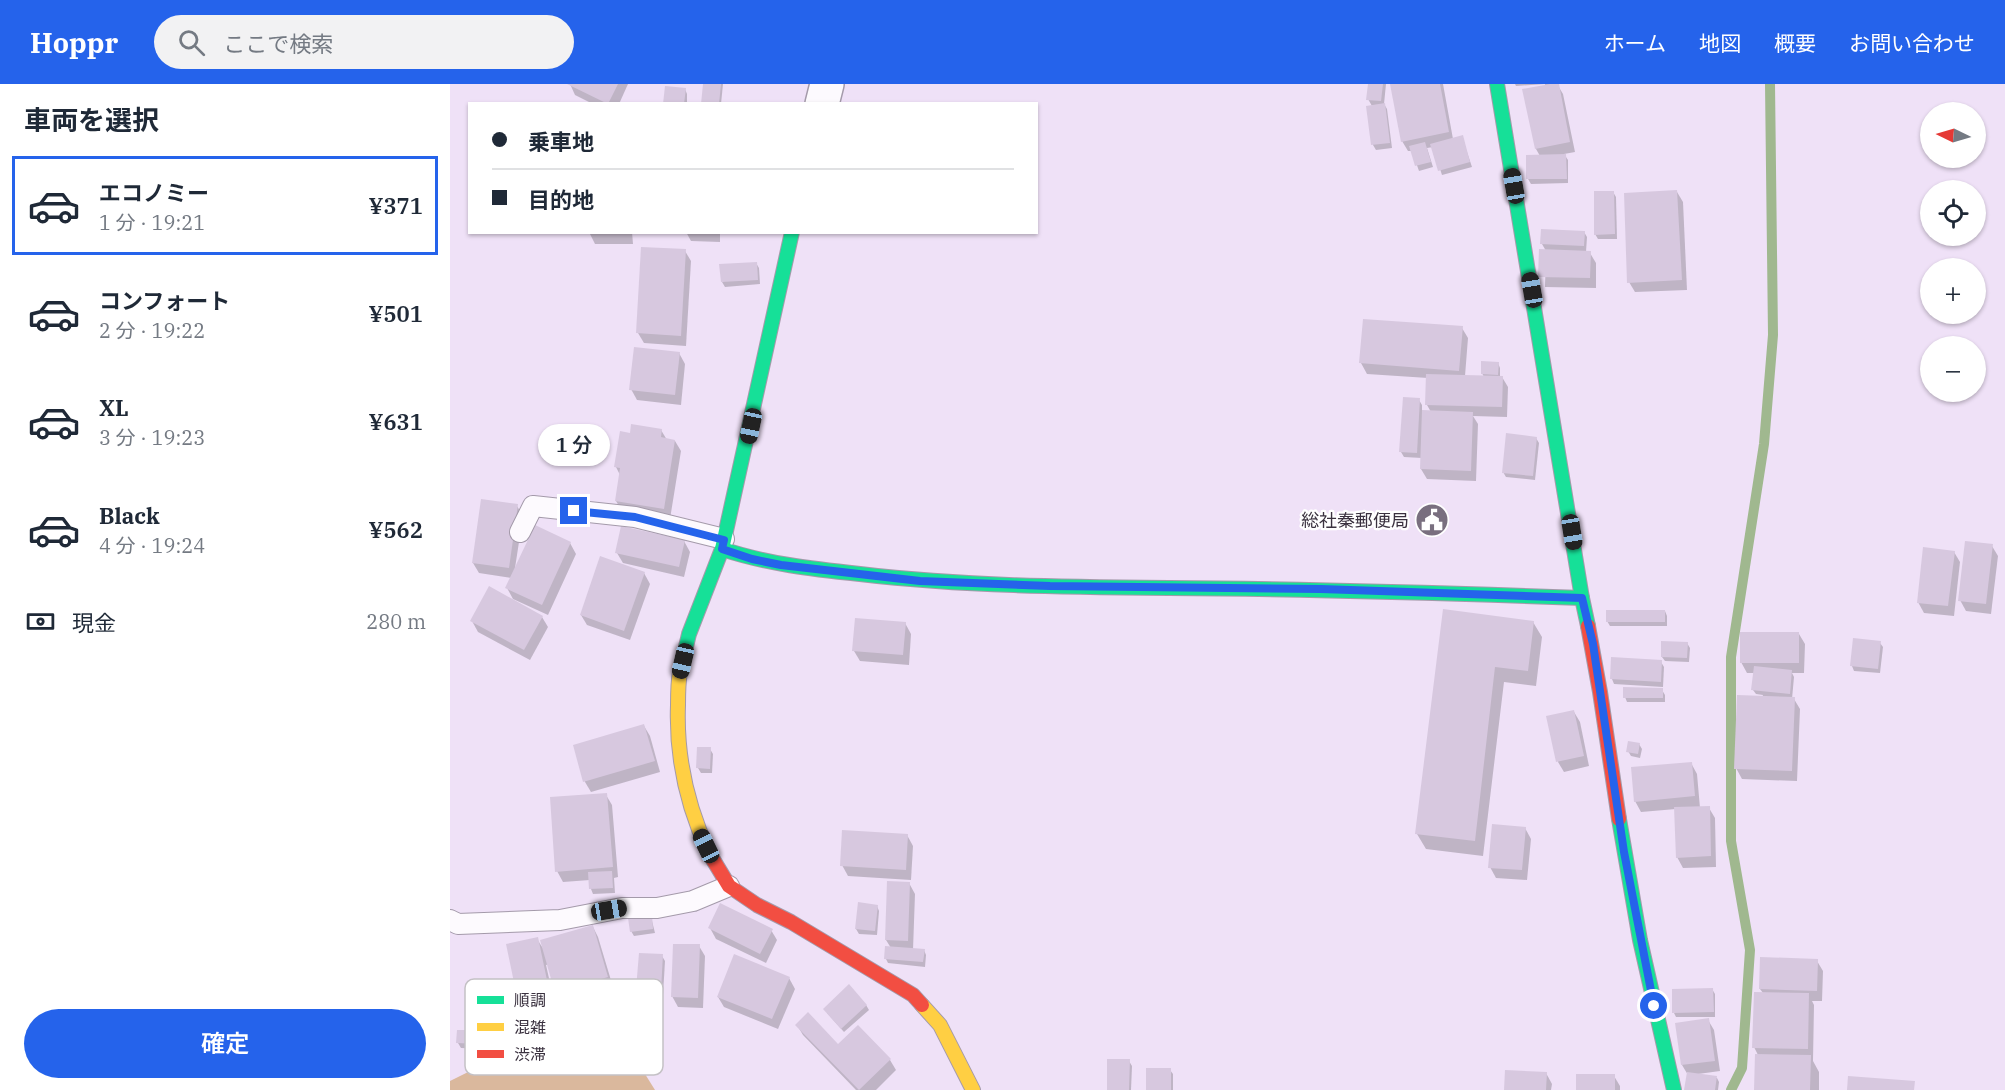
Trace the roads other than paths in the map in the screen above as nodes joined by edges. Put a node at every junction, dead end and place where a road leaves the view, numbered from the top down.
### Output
1 (827, 84) edge
2 (1497, 84) edge
3 (822, 102) edge
4 (792, 234) edge
5 (520, 532) dead end
6 (723, 544) junction
7 (1582, 598) junction
8 (729, 886) junction
9 (450, 920) edge
10 (973, 1090) edge
11 (1674, 1090) edge

1 - 3 street
2 - 7 street
4 - 6 street
5 - 6 lane
6 - 7 street
6 - 8 street
7 - 11 street
8 - 9 lane
8 - 10 street

